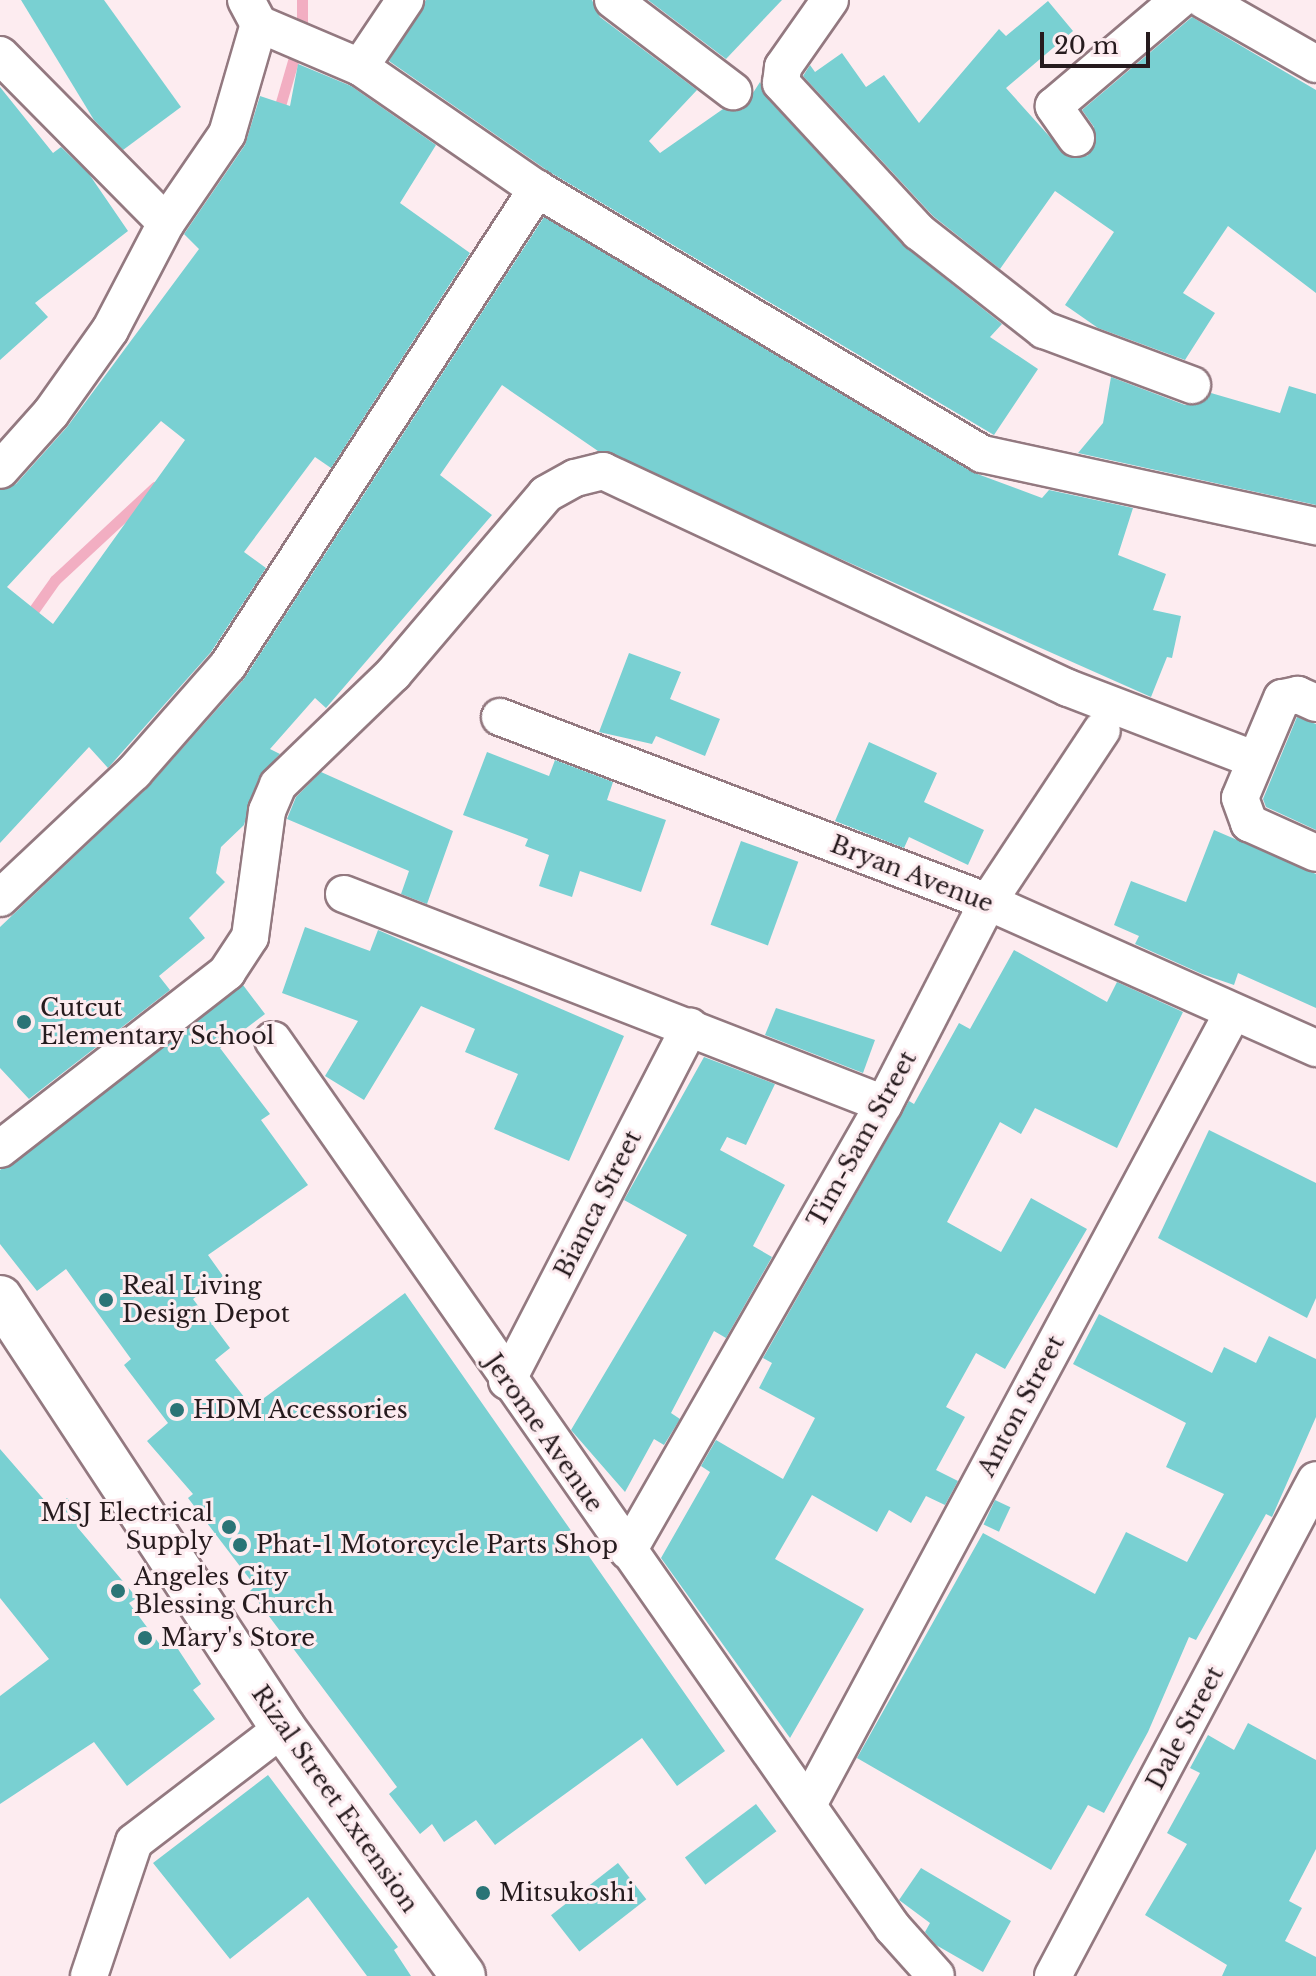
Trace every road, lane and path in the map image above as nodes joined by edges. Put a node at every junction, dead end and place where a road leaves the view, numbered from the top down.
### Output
1 (405, 0) edge
2 (613, 0) edge
3 (830, 0) edge
4 (1179, 0) edge
5 (1204, 0) edge
6 (260, 19) edge
7 (0, 55) edge
8 (1316, 64) edge
9 (360, 67) junction
10 (733, 91) dead end
11 (1076, 138) dead end
12 (537, 189) junction
13 (166, 223) junction
14 (1192, 385) dead end
15 (0, 470) edge
16 (1316, 526) edge
17 (1316, 703) edge
18 (500, 717) dead end
19 (1102, 730) dead end
20 (1253, 759) junction
21 (1316, 853) edge
22 (344, 894) dead end
23 (0, 898) edge
24 (988, 902) junction
25 (1233, 1012) junction
26 (690, 1027) junction
27 (273, 1040) dead end
28 (1316, 1048) edge
29 (884, 1104) junction
30 (0, 1149) edge
31 (0, 1298) edge
32 (507, 1381) junction
33 (1316, 1480) edge
34 (628, 1551) junction
35 (283, 1728) junction
36 (810, 1801) junction
37 (89, 1976) edge
38 (463, 1976) edge
39 (936, 1976) edge
40 (1053, 1976) edge

1 - 9 street
2 - 10 street
3 - 14 street
4 - 11 street
5 - 8 street
6 - 9 street
6 - 13 street
7 - 13 street
9 - 12 street
12 - 16 street
12 - 23 street
13 - 15 street
17 - 20 street
18 - 24 street, Bryan Avenue
19 - 24 street, Tim-Sam Street
20 - 21 street
20 - 30 street
22 - 26 street
24 - 25 street, Bryan Avenue
24 - 29 street, Tim-Sam Street
25 - 28 street, Bryan Avenue
25 - 36 street, Anton Street
26 - 29 street
26 - 32 street, Bianca Street
27 - 32 street, Jerome Avenue
29 - 34 street, Tim-Sam Street
31 - 35 main road, Rizal Street Extension
32 - 34 street, Jerome Avenue
33 - 40 street, Dale Street
34 - 36 street, Jerome Avenue
35 - 37 street
35 - 38 main road, Rizal Street Extension
36 - 39 street, Jerome Avenue

